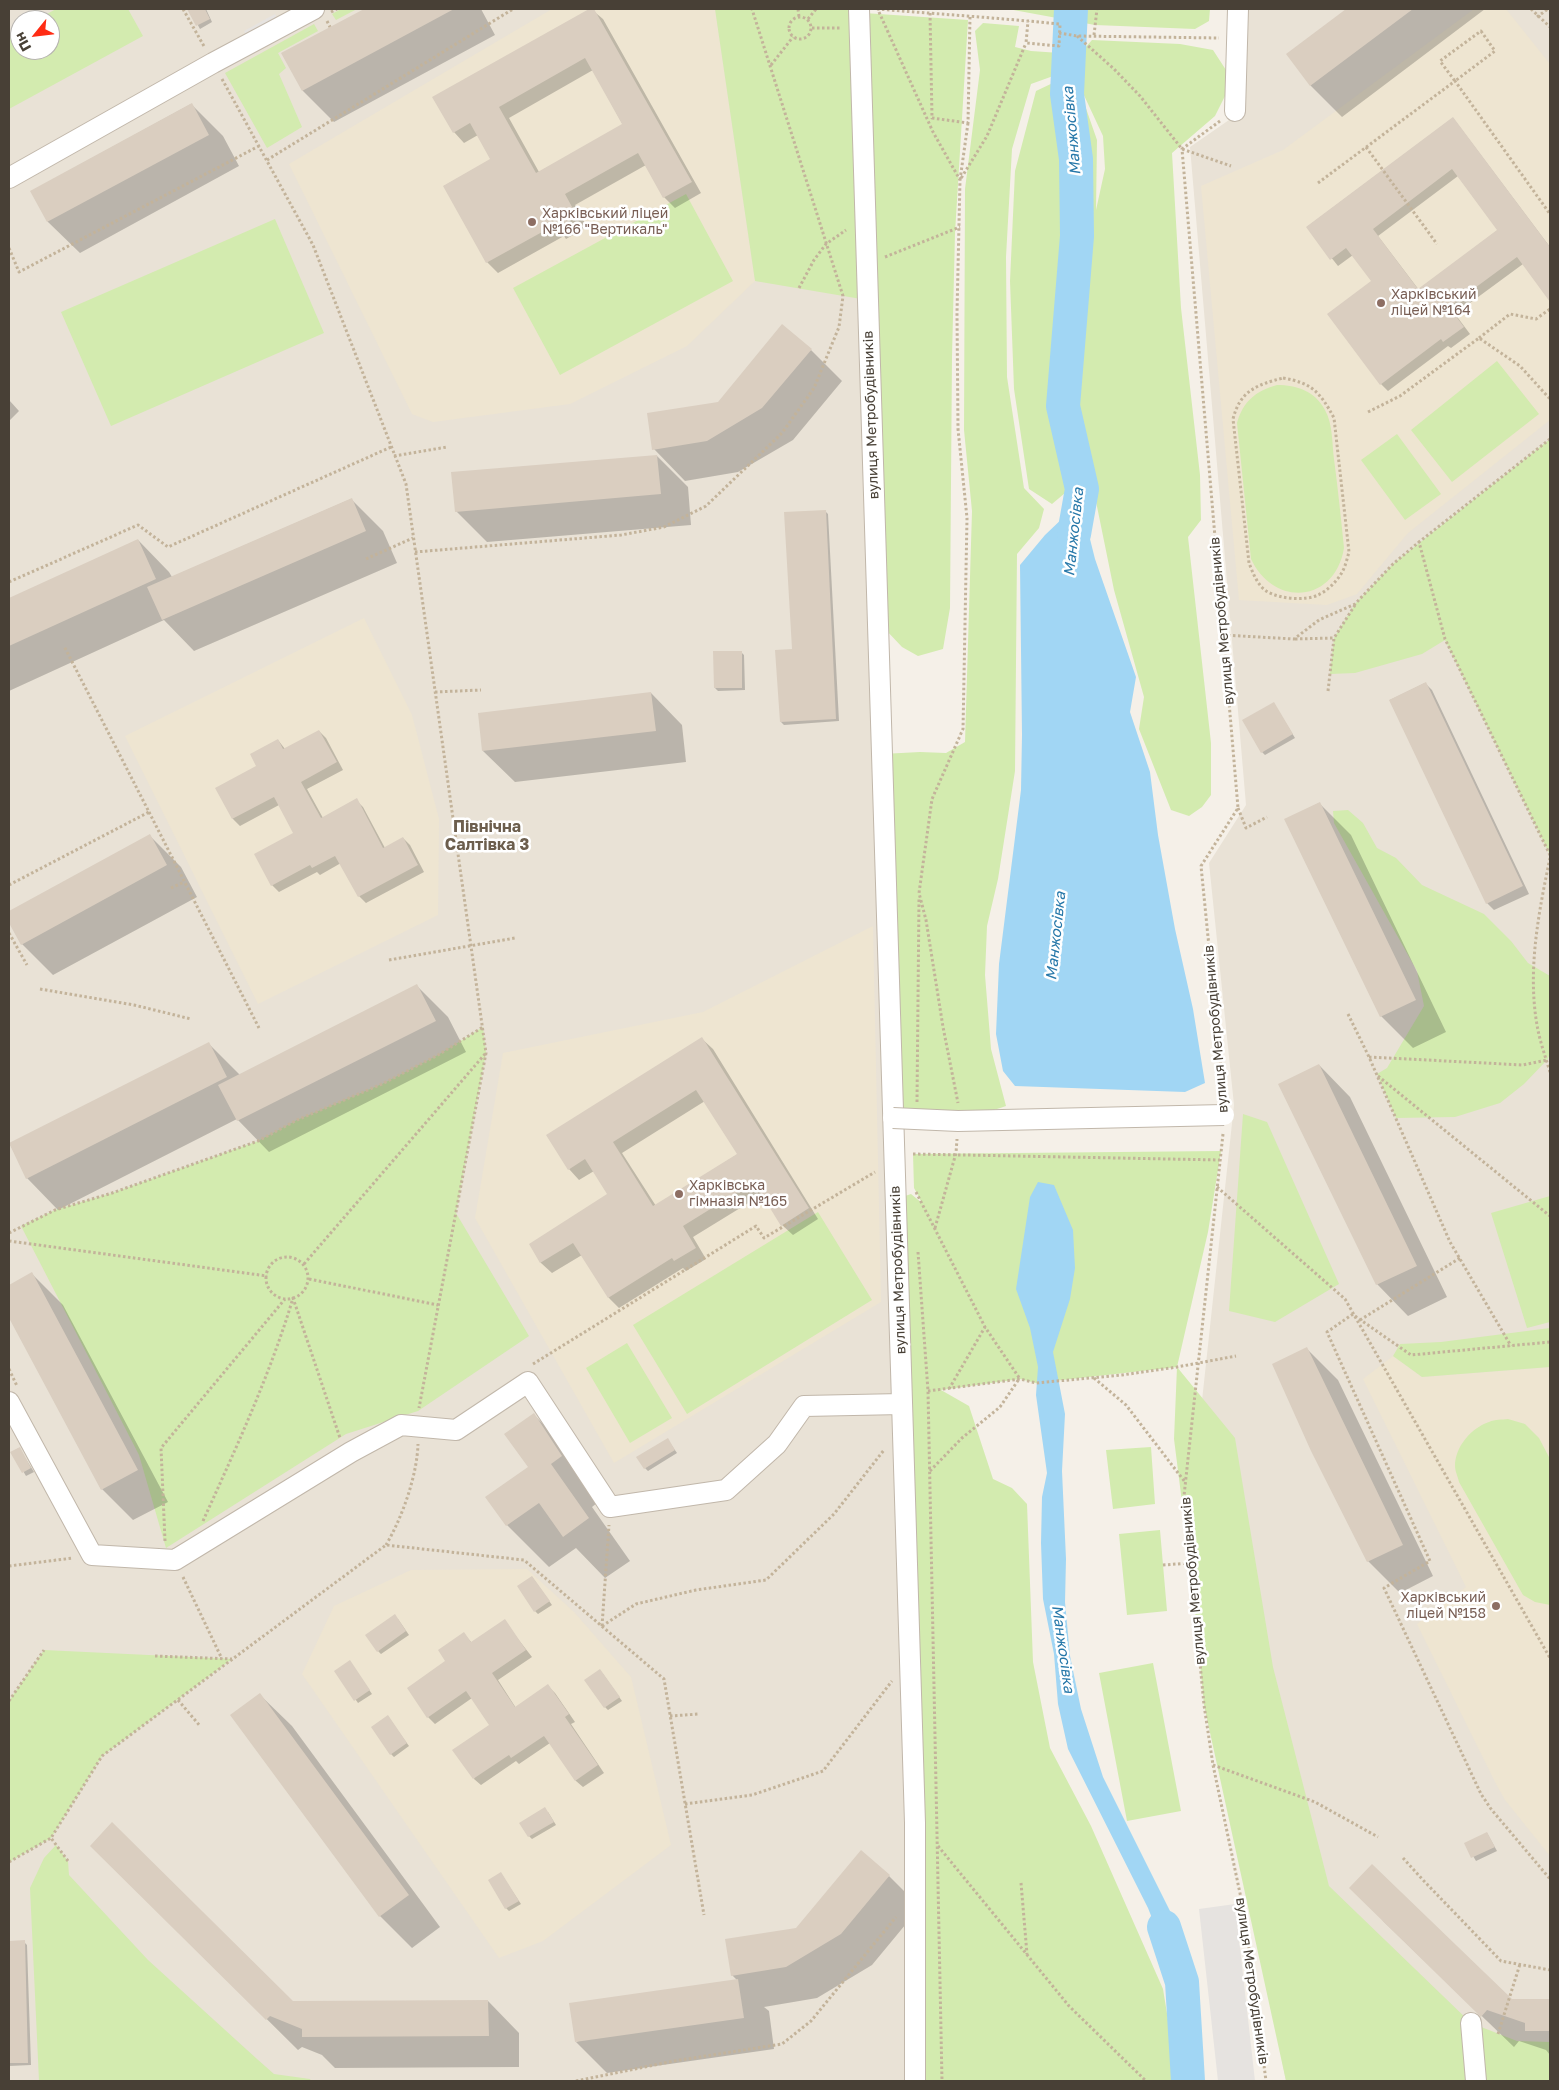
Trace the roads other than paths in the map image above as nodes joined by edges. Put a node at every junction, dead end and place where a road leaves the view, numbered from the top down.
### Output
1 (314, 9) edge
2 (1238, 9) edge
3 (859, 19) edge
4 (1235, 111) road end
5 (9, 178) edge
6 (1224, 1115) road end
7 (893, 1118) junction
8 (13, 1394) edge
9 (902, 1404) junction
10 (1471, 2023) dead end
11 (915, 2081) edge
12 (1476, 2081) edge

1 - 5 street
2 - 4 street
3 - 7 street, вулиця Метробудівників
6 - 7 street, bridge
7 - 9 street, вулиця Метробудівників
8 - 9 street
9 - 11 street, вулиця Метробудівників
10 - 12 street

